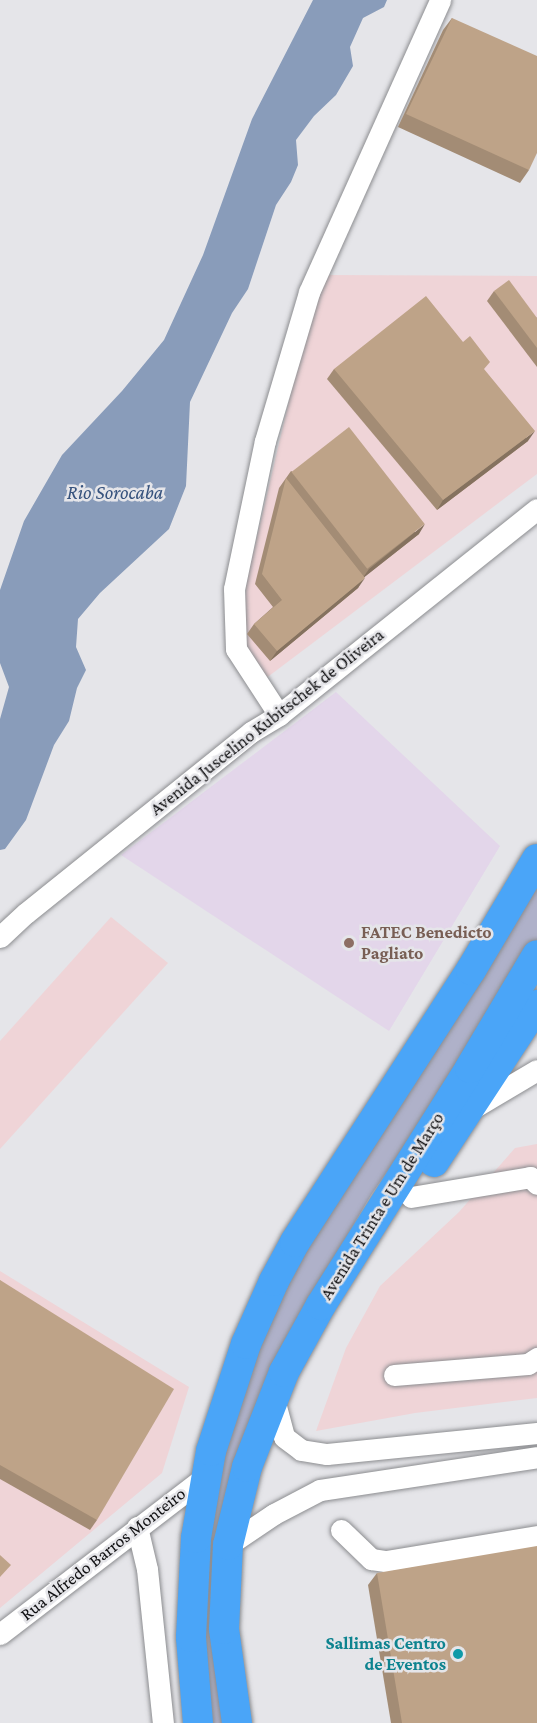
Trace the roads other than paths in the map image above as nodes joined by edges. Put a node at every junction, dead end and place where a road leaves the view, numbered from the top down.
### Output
1 (440, 0) edge
2 (537, 509) edge
3 (279, 715) junction
4 (537, 859) edge
5 (0, 937) edge
6 (537, 955) edge
7 (537, 1005) edge
8 (537, 1070) edge
9 (467, 1112) junction
10 (537, 1184) edge
11 (411, 1197) junction
12 (537, 1358) edge
13 (394, 1375) dead end
14 (279, 1385) junction
15 (537, 1432) edge
16 (537, 1457) edge
17 (207, 1475) junction
18 (137, 1527) junction
19 (341, 1530) dead end
20 (537, 1536) edge
21 (228, 1545) junction
22 (0, 1634) edge
23 (163, 1723) edge
24 (198, 1723) edge
25 (237, 1723) edge

1 - 3 street
2 - 3 street, Avenida Juscelino Kubitschek de Oliveira
3 - 5 street, Avenida Juscelino Kubitschek de Oliveira
4 - 17 highway
6 - 14 highway, Avenida Trinta e Um de Março
7 - 9 highway
8 - 9 street
9 - 11 highway
10 - 11 street
11 - 14 highway
12 - 13 street
14 - 15 street
14 - 21 highway, Avenida Trinta e Um de Março
16 - 21 street
17 - 18 street, Rua Alfredo Barros Monteiro
17 - 24 highway
18 - 22 street, Rua Alfredo Barros Monteiro
18 - 23 street
19 - 20 street
21 - 25 highway, Avenida Trinta e Um de Março

